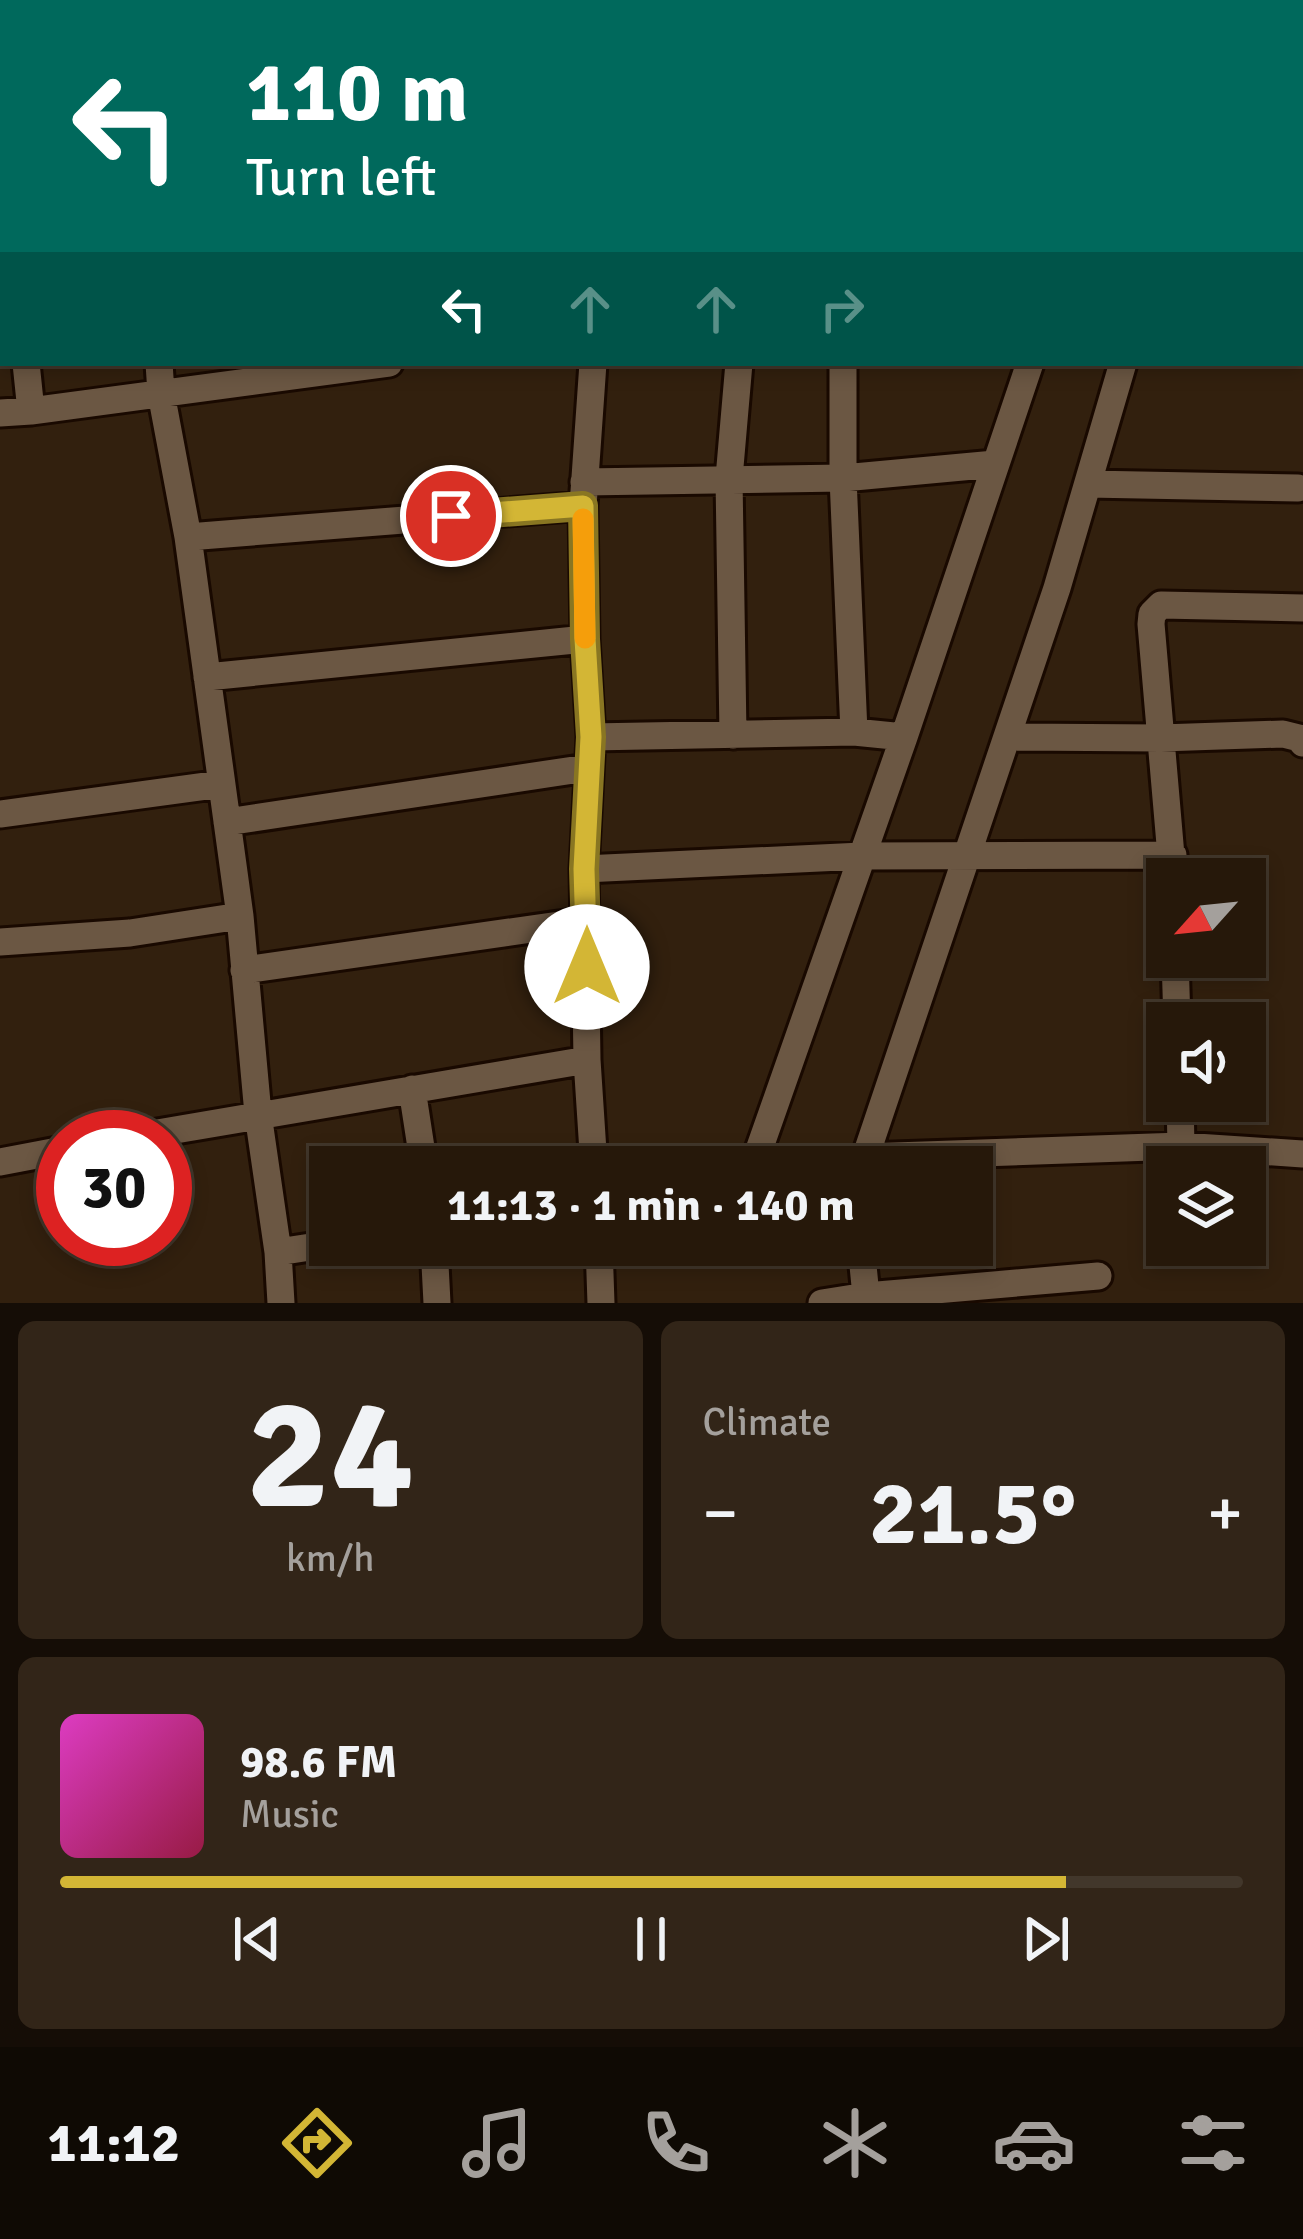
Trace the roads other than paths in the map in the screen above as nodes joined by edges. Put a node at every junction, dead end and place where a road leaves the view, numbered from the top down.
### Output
1 (26, 366) edge
2 (159, 366) edge
3 (346, 366) edge
4 (593, 366) edge
5 (739, 366) edge
6 (843, 366) edge
7 (1029, 366) edge
8 (1123, 366) edge
9 (304, 369) edge
10 (161, 393) junction
11 (31, 411) junction
12 (0, 413) edge
13 (995, 464) junction
14 (729, 478) junction
15 (843, 478) junction
16 (1088, 484) junction
17 (1298, 488) dead end
18 (583, 494) junction
19 (188, 537) junction
20 (1303, 608) edge
21 (585, 639) junction
22 (207, 677) junction
23 (854, 732) junction
24 (733, 735) junction
25 (1007, 736) junction
26 (591, 737) junction
27 (904, 737) junction
28 (1161, 738) junction
29 (1303, 743) edge
30 (587, 768) junction
31 (221, 784) junction
32 (0, 814) edge
33 (226, 822) junction
34 (862, 856) junction
35 (965, 857) junction
36 (1172, 858) edge
37 (1146, 866) edge
38 (584, 869) junction
39 (240, 916) junction
40 (587, 921) junction
41 (0, 942) edge
42 (244, 970) junction
43 (586, 1060) junction
44 (412, 1089) junction
45 (258, 1114) junction
46 (1180, 1122) edge
47 (192, 1126) edge
48 (421, 1146) edge
49 (592, 1146) edge
50 (760, 1146) edge
51 (869, 1146) edge
52 (1181, 1146) edge
53 (1146, 1148) edge
54 (1266, 1152) edge
55 (1303, 1154) edge
56 (36, 1155) edge
57 (993, 1155) edge
58 (0, 1162) edge
59 (309, 1247) edge
60 (278, 1252) junction
61 (435, 1266) edge
62 (599, 1266) edge
63 (863, 1266) edge
64 (1099, 1276) dead end
65 (866, 1296) junction
66 (281, 1303) edge
67 (437, 1303) edge
68 (601, 1303) edge
69 (822, 1303) edge

1 - 11 street
2 - 10 street
3 - 9 street
4 - 18 street
5 - 14 street
6 - 15 street
7 - 13 street
8 - 16 street
9 - 10 street
10 - 11 street
10 - 19 street
11 - 12 street
13 - 15 street
13 - 27 street
14 - 15 street
14 - 18 street
14 - 24 street
15 - 23 street
16 - 17 street
16 - 25 street
18 - 19 street
18 - 21 street
19 - 22 street
20 - 28 street
21 - 22 street
21 - 26 street
22 - 31 street
23 - 24 street
23 - 27 street
24 - 26 street
25 - 28 street
25 - 35 street
26 - 30 street
27 - 34 street
28 - 29 street
28 - 36 street
30 - 33 street
30 - 38 street
31 - 32 street
31 - 33 street
33 - 39 street
34 - 35 street
34 - 38 street
34 - 50 street
35 - 37 street
35 - 51 street
38 - 40 street
39 - 41 street
39 - 42 street
40 - 42 street
40 - 43 street
42 - 45 street
43 - 44 street
43 - 49 street
44 - 45 street
44 - 48 street
45 - 47 street
45 - 60 street
46 - 52 street
53 - 57 street
54 - 55 street
56 - 58 street
59 - 60 street
60 - 66 street
61 - 67 street
62 - 68 street
63 - 65 street
64 - 65 street
65 - 69 street

